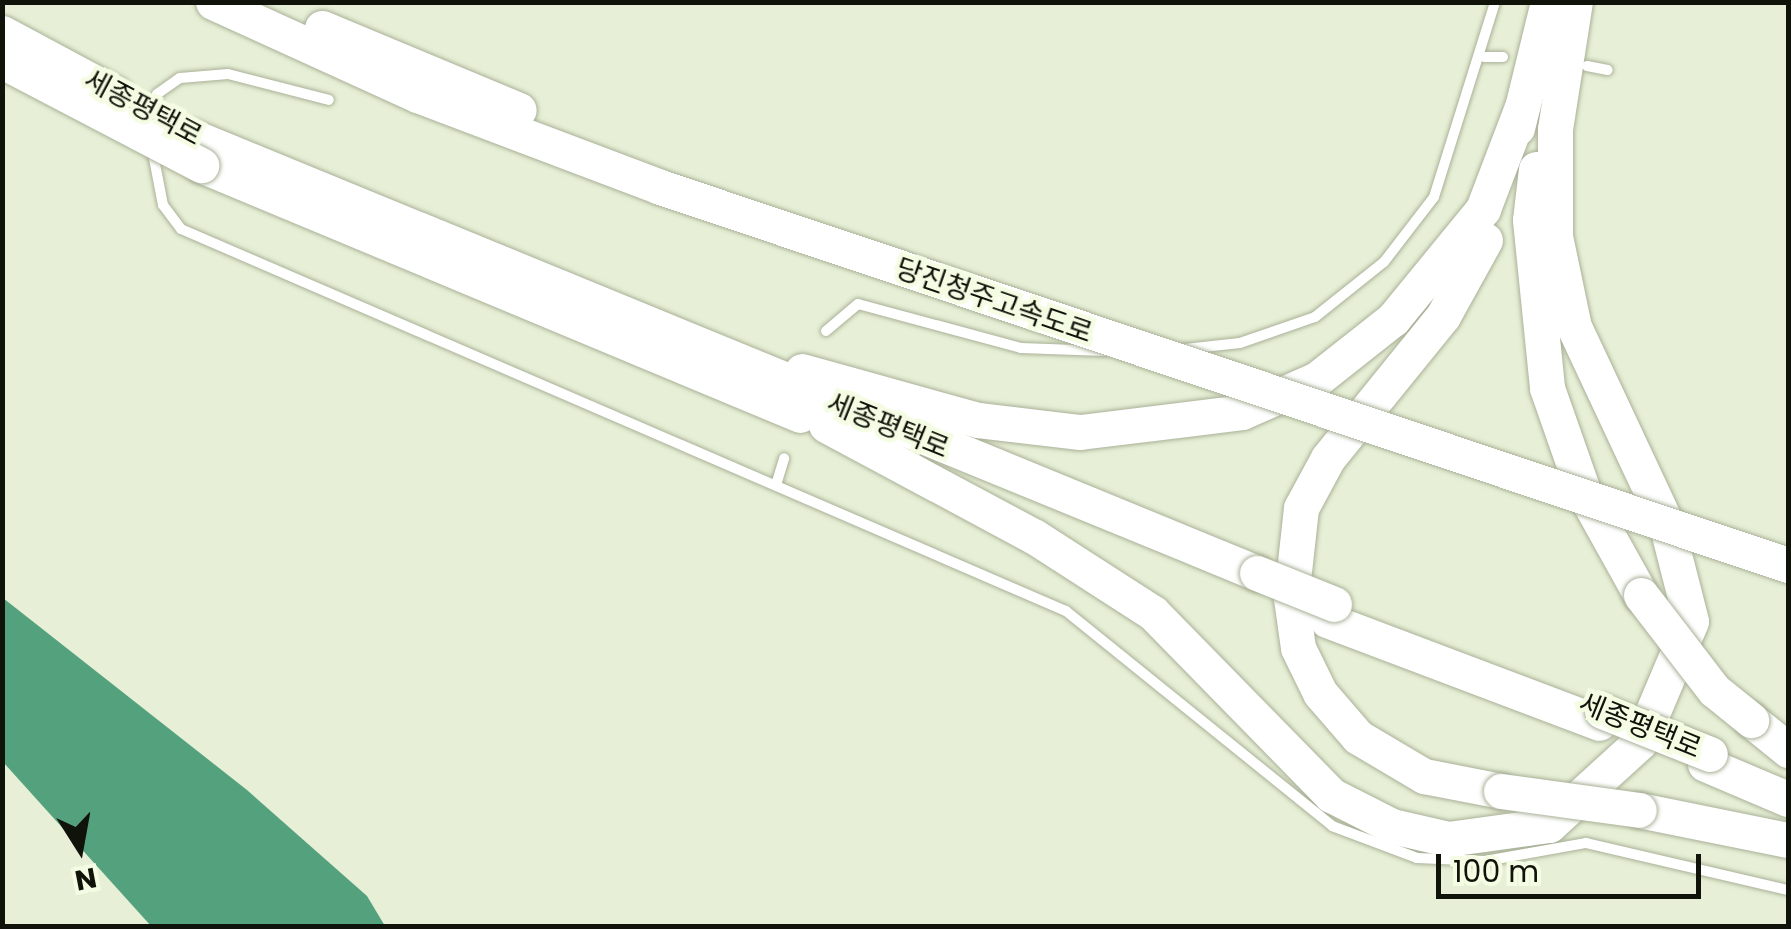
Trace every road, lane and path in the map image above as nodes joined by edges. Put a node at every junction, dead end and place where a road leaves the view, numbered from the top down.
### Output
1 (213, 2) edge
2 (267, 2) edge
3 (1496, 2) edge
4 (1548, 2) edge
5 (1574, 2) edge
6 (2, 32) edge
7 (1503, 57) dead end
8 (1484, 58) junction
9 (2, 61) edge
10 (1587, 66) dead end
11 (1608, 70) dead end
12 (328, 100) dead end
13 (1522, 107) junction
14 (196, 150) junction
15 (826, 331) dead end
16 (685, 339) junction
17 (826, 426) junction
18 (784, 458) dead end
19 (776, 484) junction
20 (1788, 542) edge
21 (1788, 564) edge
22 (1255, 582) junction
23 (1788, 750) edge
24 (1708, 759) junction
25 (1788, 785) edge
26 (1788, 799) edge
27 (1788, 840) edge
28 (1788, 890) edge

1 - 21 highway, 당진청주고속도로, bridge
2 - 20 highway, 당진청주고속도로, bridge
3 - 8 lane
4 - 13 highway
5 - 17 highway
5 - 23 highway, bridge
6 - 14 highway, 세종평택로, bridge
7 - 8 lane
8 - 15 lane
9 - 14 highway, 세종평택로, bridge
10 - 11 lane
12 - 19 lane
13 - 16 highway
13 - 27 highway, bridge
14 - 16 highway, 세종평택로
14 - 17 highway, 세종평택로
16 - 22 highway, 세종평택로
17 - 22 highway, 세종평택로
18 - 19 lane
19 - 28 lane
22 - 24 highway, 세종평택로, bridge
24 - 25 highway, 세종평택로
24 - 26 highway, 세종평택로

